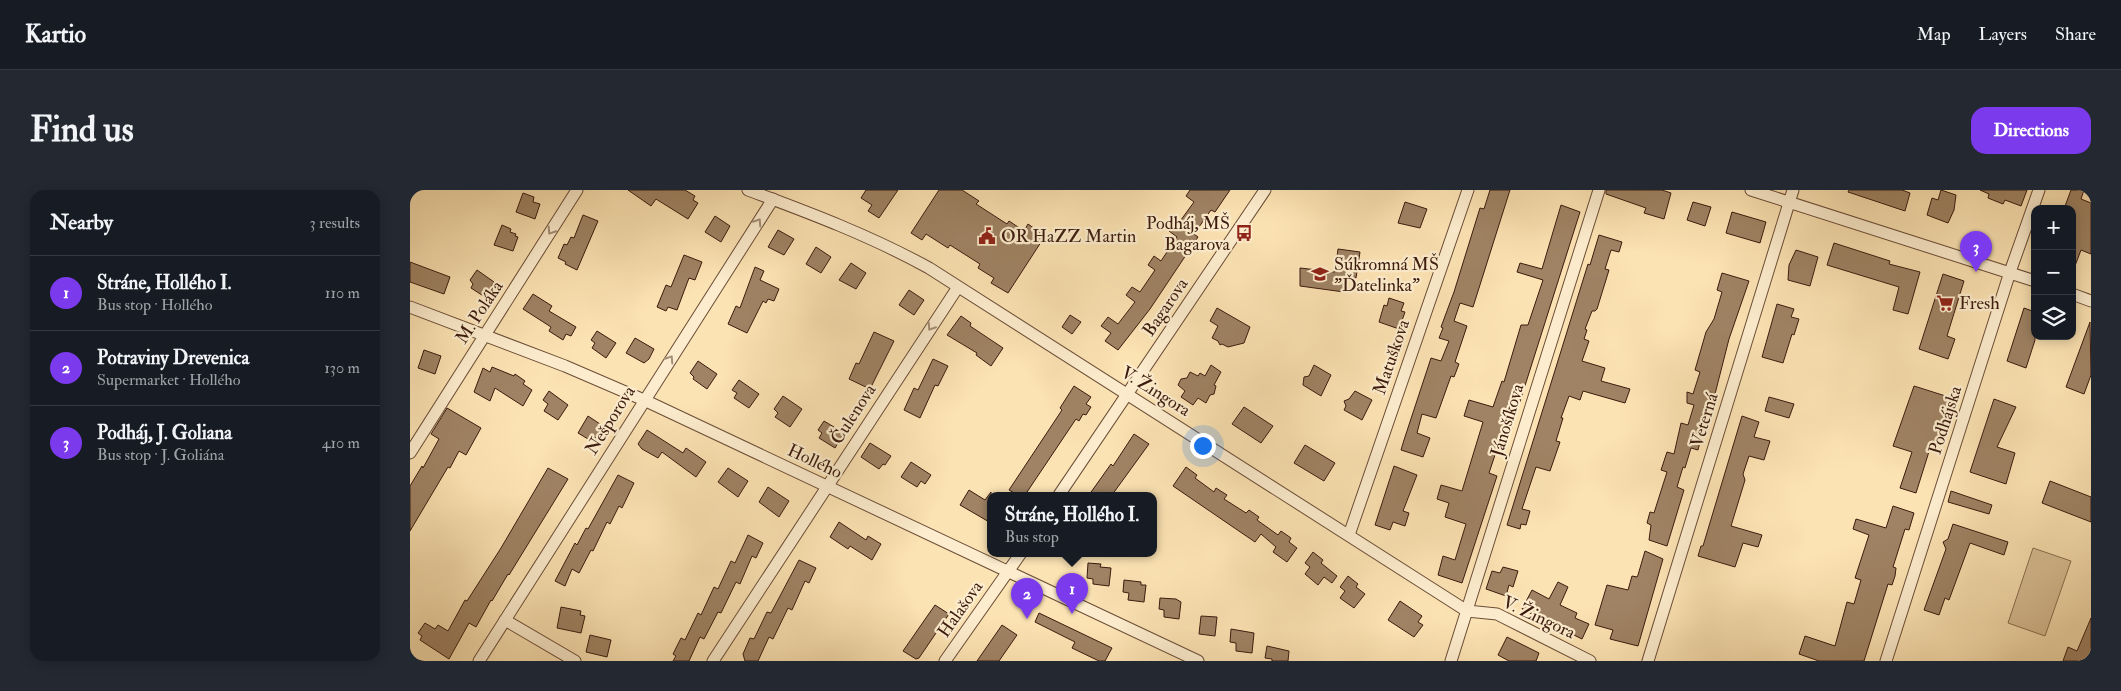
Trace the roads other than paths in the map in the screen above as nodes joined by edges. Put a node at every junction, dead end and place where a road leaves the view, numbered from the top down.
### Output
1 (578, 190) edge
2 (748, 190) edge
3 (1265, 190) edge
4 (1468, 190) edge
5 (1599, 190) edge
6 (1751, 190) edge
7 (1793, 190) edge
8 (2039, 190) edge
9 (778, 197) edge
10 (1789, 202) junction
11 (2010, 272) junction
12 (2031, 279) edge
13 (958, 287) junction
14 (2075, 295) edge
15 (2091, 301) edge
16 (410, 307) edge
17 (485, 334) junction
18 (1128, 394) junction
19 (644, 400) junction
20 (410, 453) edge
21 (827, 486) junction
22 (1061, 492) edge
23 (1349, 535) junction
24 (1017, 557) edge
25 (1007, 572) junction
26 (1467, 611) junction
27 (505, 620) junction
28 (479, 661) edge
29 (575, 661) edge
30 (713, 661) edge
31 (945, 661) edge
32 (1198, 661) edge
33 (1451, 661) edge
34 (1590, 661) edge
35 (1648, 661) edge
36 (1886, 661) edge

1 -> 17 street, M. Poláka
2 - 9 street, V. Žingora
3 - 18 street, Bagarova
4 - 23 street, Matuškova
5 - 26 street, Jánošíkova
6 - 10 street
7 - 10 street, Veterná
8 - 11 street, Podhájska
9 - 13 street, V. Žingora
19 -> 9 street, Nešporova
10 - 11 street
10 - 35 street, Veterná
11 - 12 street
11 - 36 street, Podhájska
13 - 18 street, V. Žingora
13 -> 21 street, Čulenova
14 - 15 street
16 - 17 street, Hollého
17 - 19 street, Hollého
17 - 20 street, M. Poláka
18 - 22 street
18 - 23 street, V. Žingora
19 - 21 street, Hollého
19 - 27 street, Nešporova
21 - 25 street, Hollého
21 - 30 street, Čulenova
23 - 26 street, V. Žingora
24 - 25 street, Halašova
25 - 31 street, Halašova
25 - 32 street, Hollého
26 - 33 street, Jánošíkova
26 - 34 street, V. Žingora
27 - 28 street, Nešporova
27 - 29 street

